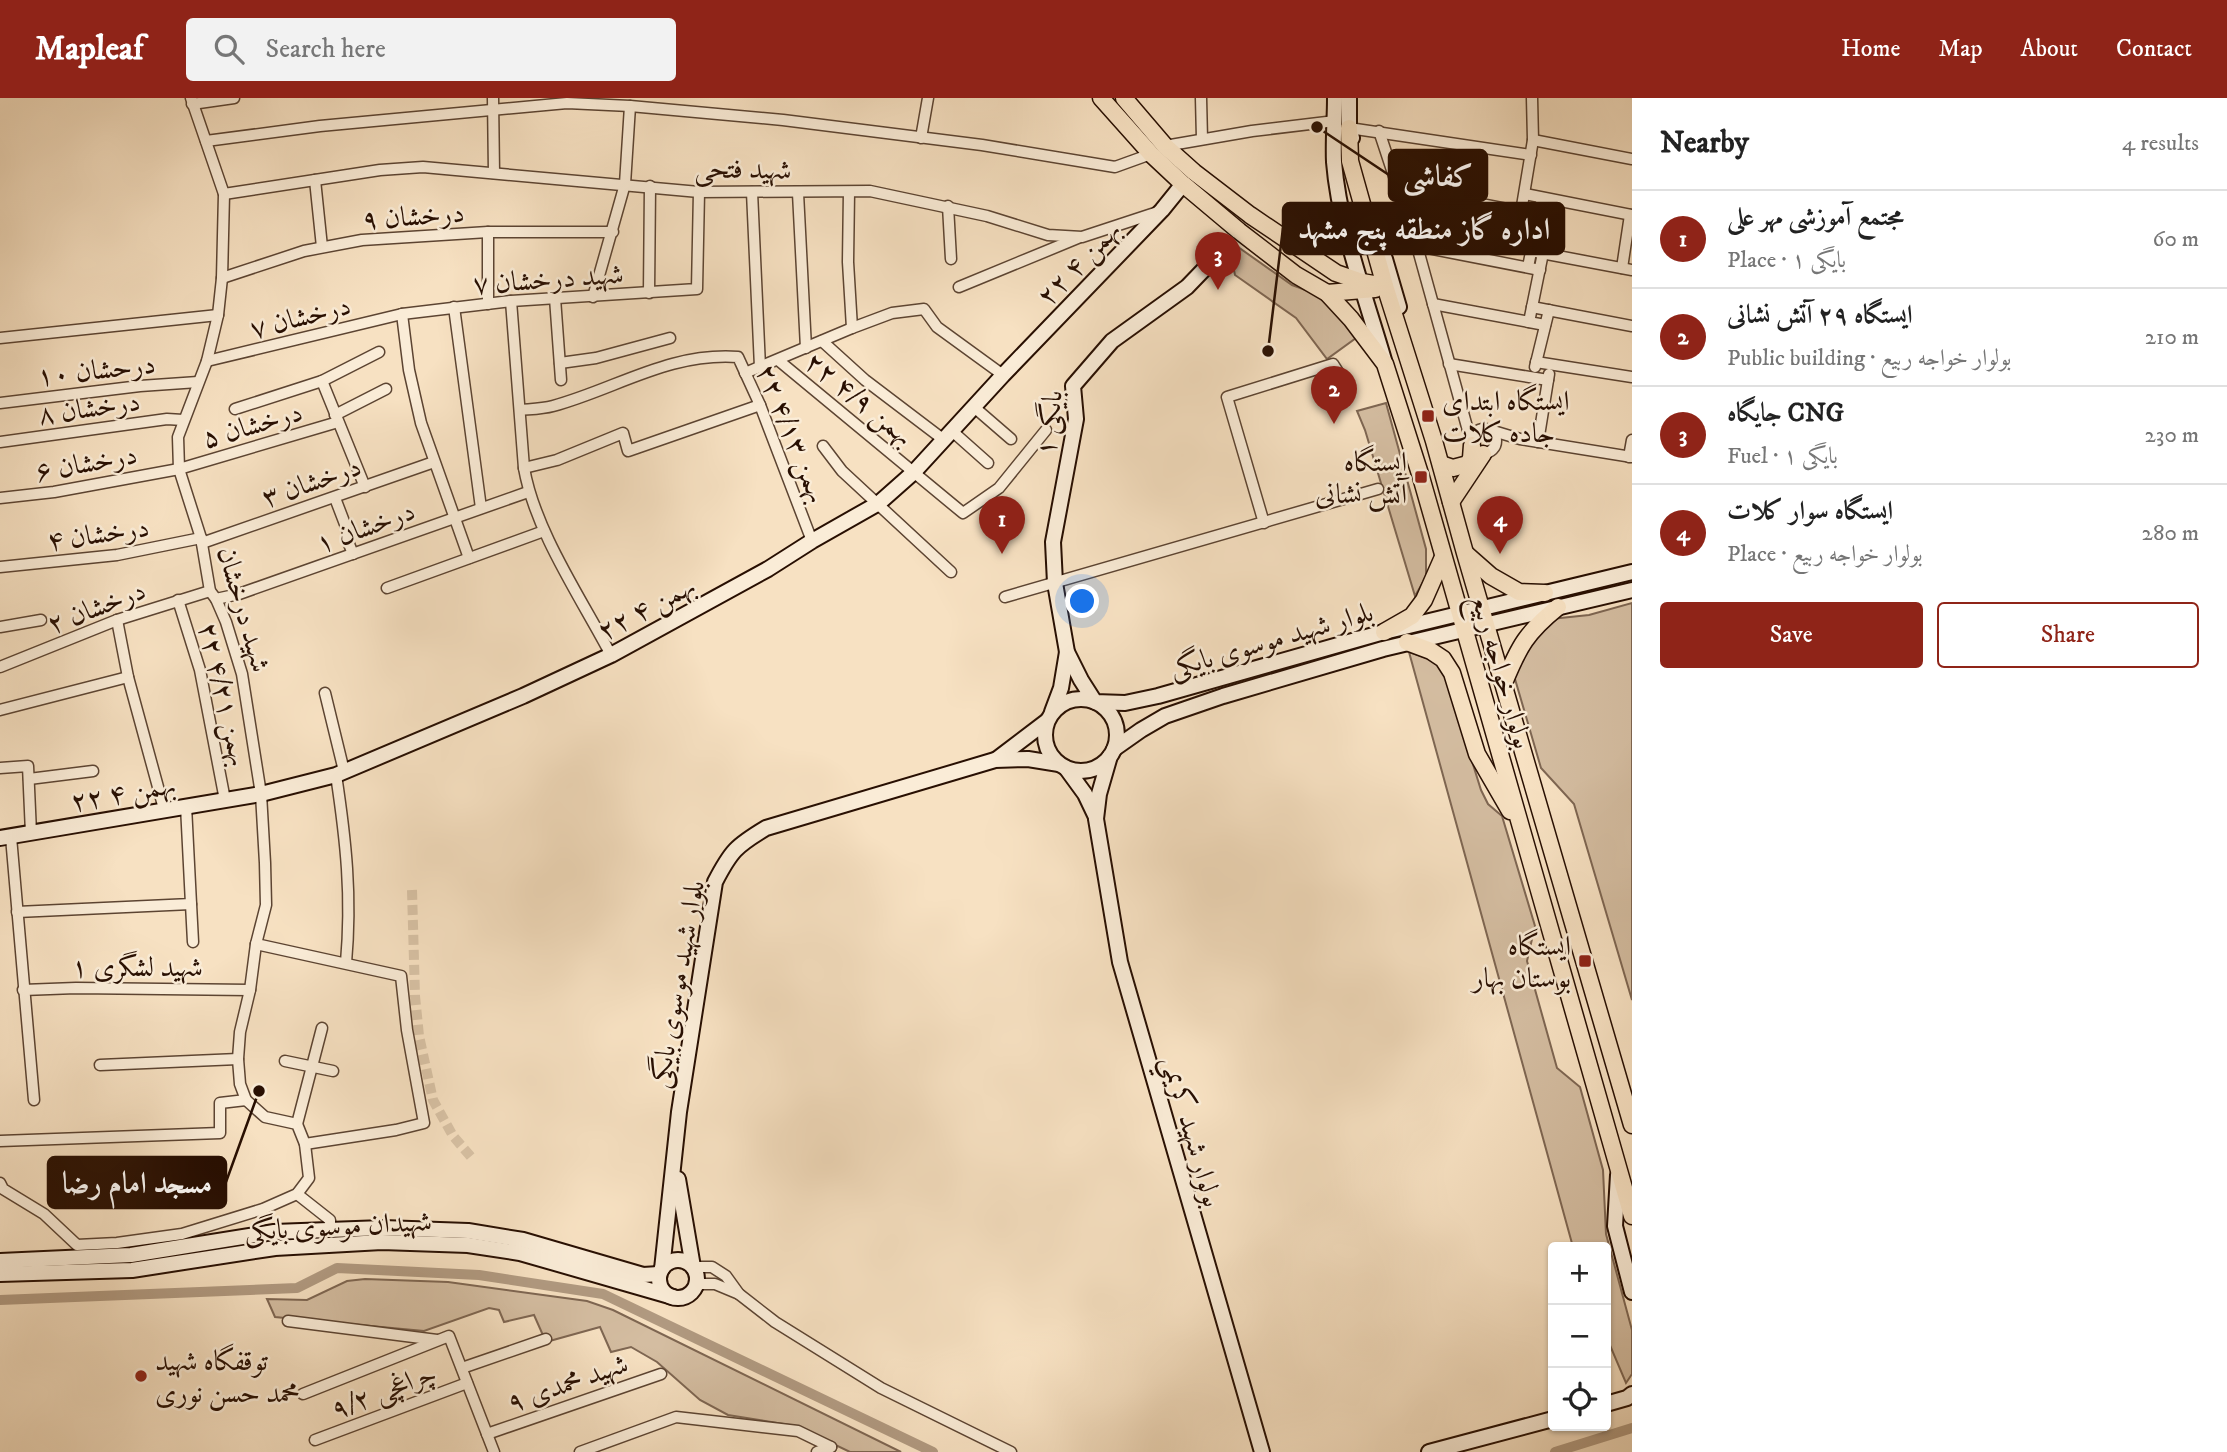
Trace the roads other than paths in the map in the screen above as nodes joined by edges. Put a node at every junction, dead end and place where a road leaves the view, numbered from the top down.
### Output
1 (234, 98) edge
2 (493, 98) edge
3 (928, 98) edge
4 (1101, 98) edge
5 (1124, 98) edge
6 (1202, 98) edge
7 (1335, 98) edge
8 (1349, 98) edge
9 (1532, 98) edge
10 (192, 101) edge
11 (625, 103) edge
12 (494, 109) junction
13 (1342, 125) junction
14 (1380, 131) junction
15 (921, 138) junction
16 (1202, 139) junction
17 (1533, 140) junction
18 (206, 141) junction
19 (1158, 150) junction
20 (1531, 155) junction
21 (1632, 159) edge
22 (494, 173) junction
23 (316, 180) junction
24 (625, 184) junction
25 (1183, 184) junction
26 (650, 186) junction
27 (1398, 188) junction
28 (699, 192) junction
29 (752, 192) junction
30 (849, 192) junction
31 (797, 193) junction
32 (224, 194) junction
33 (1525, 194) junction
34 (1542, 198) junction
35 (948, 206) junction
36 (1162, 210) junction
37 (1521, 212) junction
38 (1539, 215) junction
39 (1631, 215) edge
40 (612, 232) junction
41 (488, 233) junction
42 (1082, 237) junction
43 (1417, 246) junction
44 (323, 247) junction
45 (1531, 251) junction
46 (1543, 253) junction
47 (951, 259) dead end
48 (1214, 259) dead end
49 (1528, 267) junction
50 (1627, 269) edge
51 (1539, 270) junction
52 (222, 278) junction
53 (1385, 286) junction
54 (959, 287) dead end
55 (1363, 287) junction
56 (649, 293) junction
57 (1327, 293) junction
58 (593, 297) junction
59 (555, 298) junction
60 (511, 302) junction
61 (488, 304) junction
62 (1433, 304) junction
63 (454, 307) junction
64 (1532, 307) junction
65 (1549, 310) junction
66 (402, 314) junction
67 (218, 315) junction
68 (1529, 322) junction
69 (1545, 326) junction
70 (1632, 326) edge
71 (852, 328) junction
72 (0, 338) edge
73 (670, 338) dead end
74 (822, 341) junction
75 (806, 348) junction
76 (379, 352) dead end
77 (778, 360) junction
78 (207, 361) junction
79 (1536, 362) junction
80 (560, 363) junction
81 (1385, 363) junction
82 (1449, 365) junction
83 (1551, 365) junction
84 (760, 367) junction
85 (745, 373) junction
86 (1003, 374) junction
87 (1632, 377) edge
88 (1533, 378) dead end
89 (561, 380) dead end
90 (1548, 380) junction
91 (322, 381) junction
92 (198, 382) junction
93 (1347, 386) dead end
94 (386, 389) dead end
95 (0, 404) edge
96 (760, 405) junction
97 (974, 407) junction
98 (235, 409) dead end
99 (520, 410) junction
100 (1463, 414) junction
101 (337, 419) junction
102 (183, 421) junction
103 (1046, 430) dead end
104 (1486, 430) junction
105 (948, 435) junction
106 (1012, 439) dead end
107 (1520, 439) junction
108 (1632, 440) edge
109 (1434, 441) junction
110 (0, 442) edge
111 (1538, 442) junction
112 (822, 446) dead end
113 (1483, 449) junction
114 (1630, 457) edge
115 (434, 462) junction
116 (988, 463) dead end
117 (1441, 464) junction
118 (524, 468) junction
119 (179, 469) junction
120 (914, 472) junction
121 (365, 487) junction
122 (1378, 489) dead end
123 (528, 492) junction
124 (0, 498) edge
125 (335, 498) junction
126 (1451, 502) junction
127 (879, 503) junction
128 (481, 508) junction
129 (454, 518) junction
130 (1264, 523) junction
131 (544, 531) junction
132 (201, 540) junction
133 (812, 541) junction
134 (1465, 553) junction
135 (353, 554) junction
136 (1443, 557) junction
137 (469, 558) junction
138 (0, 567) edge
139 (951, 572) dead end
140 (1632, 572) edge
141 (1055, 583) junction
142 (387, 587) dead end
143 (1632, 590) edge
144 (1545, 593) junction
145 (213, 595) junction
146 (1005, 597) dead end
147 (178, 600) junction
148 (1558, 607) junction
149 (1484, 616) junction
150 (41, 620) dead end
151 (117, 621) junction
152 (1462, 621) junction
153 (0, 627) edge
154 (1384, 632) junction
155 (1407, 642) junction
156 (1067, 652) junction
157 (611, 655) junction
158 (0, 667) edge
159 (128, 677) junction
160 (1504, 682) junction
161 (326, 692) dead end
162 (1095, 702) junction
163 (0, 710) edge
164 (1049, 718) junction
165 (1112, 753) junction
166 (995, 760) junction
167 (1063, 766) junction
168 (0, 768) edge
169 (93, 771) dead end
170 (340, 773) junction
171 (29, 779) junction
172 (261, 794) junction
173 (225, 800) junction
174 (186, 806) junction
175 (164, 810) junction
176 (1096, 819) junction
177 (1522, 832) junction
178 (31, 833) junction
179 (6, 838) edge
180 (191, 904) junction
181 (17, 912) junction
182 (194, 942) dead end
183 (256, 944) junction
184 (346, 963) junction
185 (23, 990) junction
186 (250, 990) junction
187 (322, 1028) dead end
188 (238, 1059) junction
189 (285, 1061) dead end
190 (100, 1065) dead end
191 (311, 1067) junction
192 (333, 1071) dead end
193 (34, 1100) dead end
194 (246, 1100) junction
195 (298, 1124) junction
196 (1632, 1125) edge
197 (0, 1141) edge
198 (305, 1144) junction
199 (675, 1156) junction
200 (1619, 1170) junction
201 (0, 1183) edge
202 (297, 1194) junction
203 (1631, 1215) edge
204 (330, 1230) junction
205 (0, 1261) edge
206 (693, 1267) junction
207 (661, 1271) junction
208 (0, 1274) edge
209 (696, 1284) junction
210 (1632, 1292) edge
211 (740, 1294) junction
212 (673, 1297) junction
213 (288, 1321) dead end
214 (445, 1338) junction
215 (546, 1339) dead end
216 (461, 1368) junction
217 (661, 1374) dead end
218 (467, 1383) junction
219 (303, 1394) dead end
220 (1632, 1394) edge
221 (1611, 1403) edge
222 (1548, 1420) edge
223 (487, 1434) junction
224 (315, 1440) dead end
225 (832, 1449) edge
226 (494, 1452) edge
227 (580, 1452) edge
228 (817, 1452) edge
229 (1011, 1452) edge
230 (1262, 1452) edge
231 (1429, 1452) edge

1 - 10 street
2 - 12 street
3 - 15 street
4 - 19 main road
5 - 19 main road
6 - 16 street
7 - 13 street, بولوار خواجه ربیع
8 - 13 street, بولوار خواجه ربیع
9 - 17 street
10 - 18 street
11 - 12 street
11 - 15 street
11 - 24 street
12 - 18 street
12 - 22 street
13 - 14 street
13 - 16 street
13 - 53 main road
13 - 55 street, بولوار خواجه ربیع
13 - 109 street, بولوار خواجه ربیع
14 - 20 street
14 - 27 street
15 - 19 street
16 - 19 street
17 - 20 street
17 - 21 street
18 - 32 street
19 - 25 main road
19 - 55 main road
20 - 33 street
22 - 23 street, شهید فتحی
22 - 24 street, شهید فتحی
23 - 32 street, شهید فتحی
23 - 44 street
24 - 26 street, شهید فتحی
24 - 40 street
25 - 36 street, ۲۲ بهمن ۴
25 - 57 main road
26 - 28 street, شهید فتحی
26 - 56 street
27 - 37 street
27 - 43 street
28 - 29 street, شهید فتحی
28 - 56 street, شهید درخشان ۷
29 - 31 street, شهید فتحی
29 - 84 street
30 - 31 street, شهید فتحی
30 - 35 street, شهید فتحی
30 - 71 street
31 - 75 street
32 - 52 street, شهید درخشان
33 - 34 street
33 - 37 street
34 - 38 street
34 - 39 street
35 - 42 street, شهید فتحی
35 - 47 street
36 - 42 street, شهید فتحی
36 - 86 street, ۲۲ بهمن ۴
37 - 38 street
38 - 45 street
39 - 50 street
40 - 41 street, درخشان ۹
40 - 58 street
41 - 44 street, درخشان ۹
41 - 61 street
42 - 54 street
43 - 49 street
43 - 62 street
44 - 52 street, درخشان ۹
45 - 46 street
45 - 49 street
46 - 50 street
46 - 51 street
48 - 141 street, بایگی ۱
49 - 51 street
51 - 64 street
52 - 67 street, شهید درخشان
53 - 55 main road
53 - 109 main road
55 - 57 main road
55 - 81 street, بولوار خواجه ربیع
56 - 58 street, شهید درخشان ۷
57 - 81 main road
58 - 59 street, شهید درخشان ۷
59 - 60 street, شهید درخشان ۷
59 - 80 street
60 - 61 street, شهید درخشان ۷
60 - 99 street
61 - 63 street, شهید درخشان ۷
62 - 68 street
62 - 82 street
63 - 66 street, شهید درخشان ۷
63 - 128 street
64 - 65 street
64 - 68 street
65 - 69 street
65 - 70 street
66 - 78 street, درخشان ۷
66 - 115 street
67 - 72 street
67 - 78 street, شهید درخشان
68 - 69 street
69 - 79 street
71 - 74 street
71 - 86 street
73 - 80 street
74 - 75 street
74 - 105 street
75 - 77 street
76 - 91 street
77 - 84 street
77 - 120 street, ۲۲ بهمن ۴/۹
78 - 92 street, شهید درخشان
79 - 83 street
79 - 88 street
80 - 89 street
81 - 136 main road, بولوار خواجه ربیع
82 - 90 street
82 - 100 street
83 - 87 street
83 - 90 street
84 - 85 street
85 - 96 street, ۲۲ بهمن ۴/۱۳
85 - 99 street, ۲۲ بهمن ۴/۱۳
86 - 97 street, ۲۲ بهمن ۴
90 - 111 street
91 - 98 street
91 - 101 street
92 - 95 street, درحشان ۱۰
92 - 102 street, شهید درخشان
93 - 130 street
94 - 101 street, درخشان ۵
96 - 118 street
96 - 133 street, ۲۲ بهمن ۴/۱۳
97 - 105 street, ۲۲ بهمن ۴
97 - 106 street
99 - 118 street
100 - 104 street
100 - 113 street
101 - 119 street, درخشان ۵
101 - 121 street
102 - 110 street, درخشان ۸
102 - 119 street, شهید درخشان
103 - 120 street, ۲۲ بهمن ۴/۹
104 - 107 street
104 - 113 street
104 - 113 street
105 - 116 street
105 - 120 street, ۲۲ بهمن ۴
107 - 111 street
107 - 113 street
108 - 114 street
109 - 117 main road, بولوار خواجه ربیع
111 - 114 street
112 - 127 street
113 - 117 main road
113 - 126 main road
115 - 121 street, درخشان ۳
115 - 129 street
117 - 126 main road, بولوار خواجه ربیع
118 - 123 street
119 - 124 street, درخشان ۶
119 - 132 street, شهید درخشان
120 - 127 street, ۲۲ بهمن ۴
121 - 125 street, درخشان ۳
122 - 130 street
123 - 128 street, درخشان ۱
123 - 131 street
125 - 132 street, درخشان ۳
125 - 135 street
126 - 134 main road, بولوار خواجه ربیع
127 - 133 street, ۲۲ بهمن ۴
127 - 139 street
128 - 129 street, درخشان ۱
129 - 135 street, درخشان ۱
129 - 137 street
130 - 141 street
131 - 137 street
131 - 157 street
132 - 138 street, درخشان ۴
132 - 145 street, شهید درخشان
133 - 157 street, ۲۲ بهمن ۴
134 - 144 main road
134 - 149 main road, بولوار خواجه ربیع
135 - 145 street, درخشان ۱
136 - 152 main road, بولوار خواجه ربیع
136 - 154 main road
137 - 142 street
140 - 144 street
141 - 146 street
141 - 156 street, بایگی ۱
143 - 148 street
144 - 149 street
145 - 147 street, درخشان ۲
145 - 172 street, شهید درخشان
147 - 151 street, درخشان ۲
147 - 173 street, ۲۲ بهمن ۴/۲۱
148 - 149 street
148 - 160 main road
149 - 152 street
149 - 160 main road, بولوار خواجه ربیع
150 - 153 street
151 - 158 street, درخشان ۲
151 - 159 street
152 - 154 street, بلوار شهید موسوی بایگی
152 - 155 street, بلوار شهید موسوی بایگی
152 - 177 main road, بولوار خواجه ربیع
154 - 162 street, بلوار شهید موسوی بایگی
155 - 165 street, بلوار شهید موسوی بایگی
155 - 177 main road
156 - 162 street
156 - 164 street
157 - 170 street, ۲۲ بهمن ۴
159 - 163 street
159 - 175 street
160 - 196 main road, بولوار خواجه ربیع
161 - 170 street
162 - 164 street
162 - 165 street
164 - 166 street, بلوار شهید موسوی بایگی
164 - 167 street
165 - 167 street
165 - 176 street, بولوار شهيد كريمي
166 - 167 street, بلوار شهید موسوی بایگی
166 - 199 street, بلوار شهید موسوی بایگی
167 - 176 street, بولوار شهيد كريمي
168 - 171 street
169 - 171 street
170 - 172 street, ۲۲ بهمن ۴
170 - 184 street
171 - 178 street
172 - 173 street, ۲۲ بهمن ۴
172 - 183 street, شهید درخشان
173 - 174 street, ۲۲ بهمن ۴
174 - 175 street, ۲۲ بهمن ۴
174 - 180 street
175 - 178 street, ۲۲ بهمن ۴
176 - 230 street, بولوار شهيد كريمي
177 - 200 main road, بولوار خواجه ربیع
178 - 179 street, ۲۲ بهمن ۴
179 - 181 street
180 - 181 street
180 - 182 street
181 - 185 street
183 - 184 street
183 - 186 street, شهید درخشان
184 - 198 street
185 - 186 street, شهید لشگری ۱
185 - 193 street
186 - 188 street, شهید درخشان
187 - 191 street
188 - 190 street
188 - 194 street, شهید درخشان
189 - 191 street
191 - 192 street
191 - 195 street
194 - 195 street
194 - 197 street
195 - 198 street
198 - 202 street
199 - 206 street, بلوار شهید موسوی بایگی
199 - 207 street, بلوار شهید موسوی بایگی
200 - 203 main road, بولوار خواجه ربیع
200 - 210 street
201 - 202 street
202 - 204 street
204 - 205 street, شهیدان موسوی بایگی
204 - 207 street, شهیدان موسوی بایگی
206 - 207 street
206 - 209 street
206 - 211 street
207 - 212 street
208 - 212 street, شهیدان موسوی بایگی
209 - 211 street
209 - 212 street
211 - 229 street
213 - 214 street
214 - 216 street
214 - 219 street
215 - 216 street
216 - 218 street
217 - 223 street, شهید محمدی ۹
218 - 223 street
218 - 224 street, ۹/۲ چراغچی
220 - 221 street
222 - 231 street
223 - 226 street
225 - 227 street
225 - 228 street

